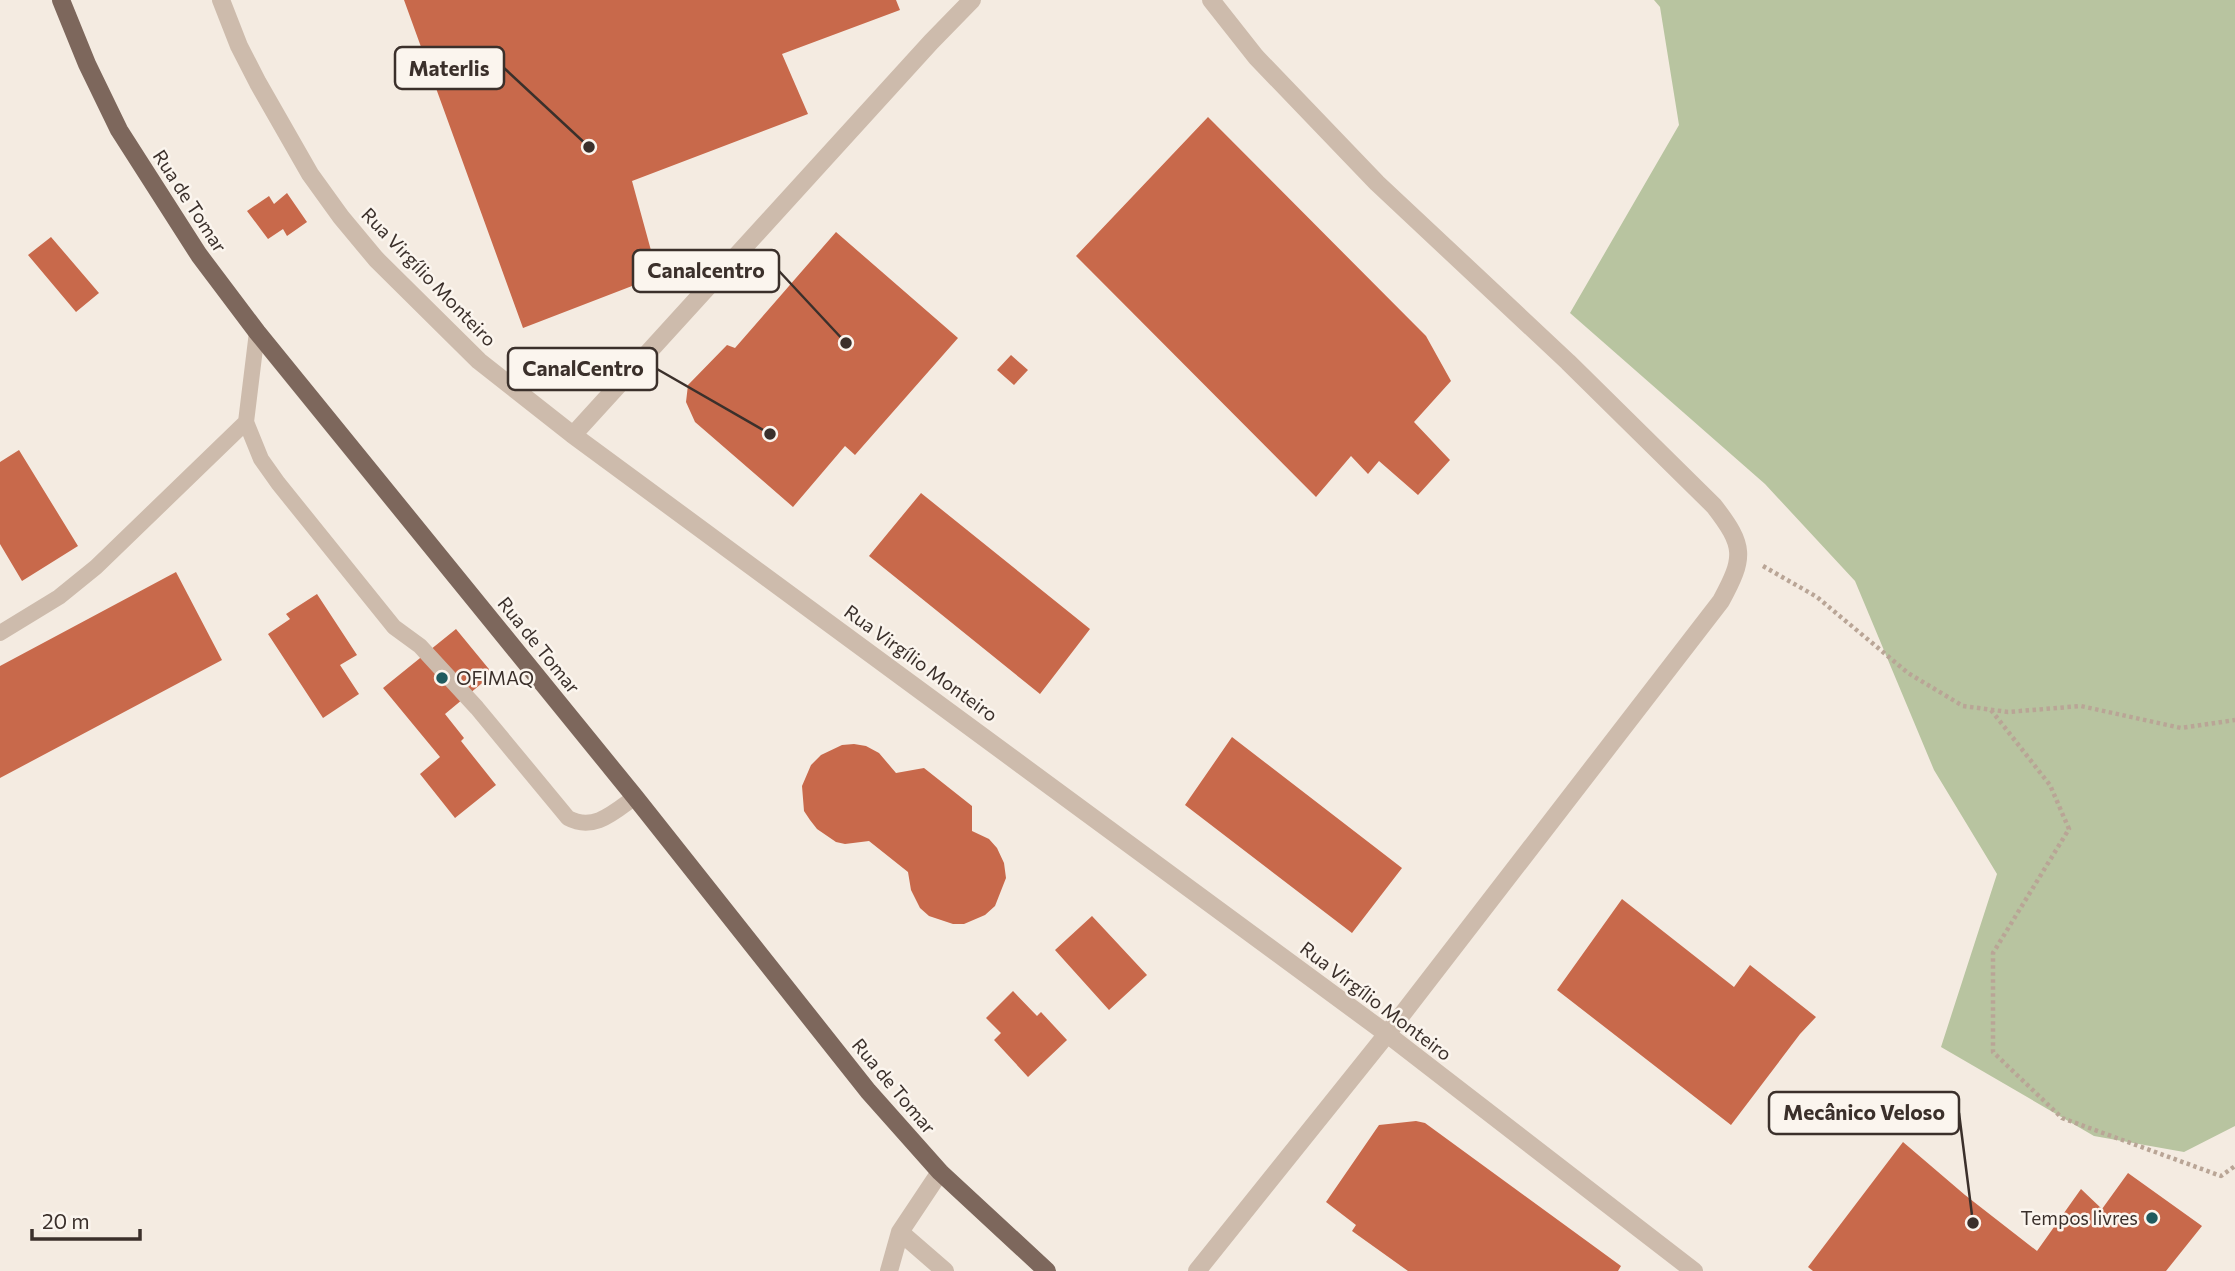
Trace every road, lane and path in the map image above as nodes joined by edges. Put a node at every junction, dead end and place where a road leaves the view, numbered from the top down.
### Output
1 (61, 0) edge
2 (221, 0) edge
3 (972, 0) edge
4 (1210, 0) edge
5 (257, 332) junction
6 (246, 422) junction
7 (573, 435) junction
8 (1740, 553) junction
9 (0, 633) edge
10 (1991, 710) junction
11 (2235, 720) edge
12 (635, 797) junction
13 (1387, 1034) junction
14 (2235, 1166) edge
15 (940, 1172) junction
16 (900, 1231) junction
17 (889, 1271) edge
18 (945, 1271) edge
19 (1047, 1271) edge
20 (1197, 1271) edge
21 (1694, 1271) edge

1 - 5 main road, Rua de Tomar
2 - 7 street, Rua Virgílio Monteiro
3 - 7 street
4 - 8 street
5 - 6 lane
5 - 12 main road, Rua de Tomar
6 - 9 lane
6 - 12 lane
7 - 13 street, Rua Virgílio Monteiro
8 - 10 path
8 - 13 street
10 - 11 path
10 - 14 path
12 - 15 main road, Rua de Tomar
13 - 20 street
13 - 21 street, Rua Virgílio Monteiro
15 - 16 street
15 - 19 main road, Rua de Tomar
16 - 17 street
16 - 18 street

